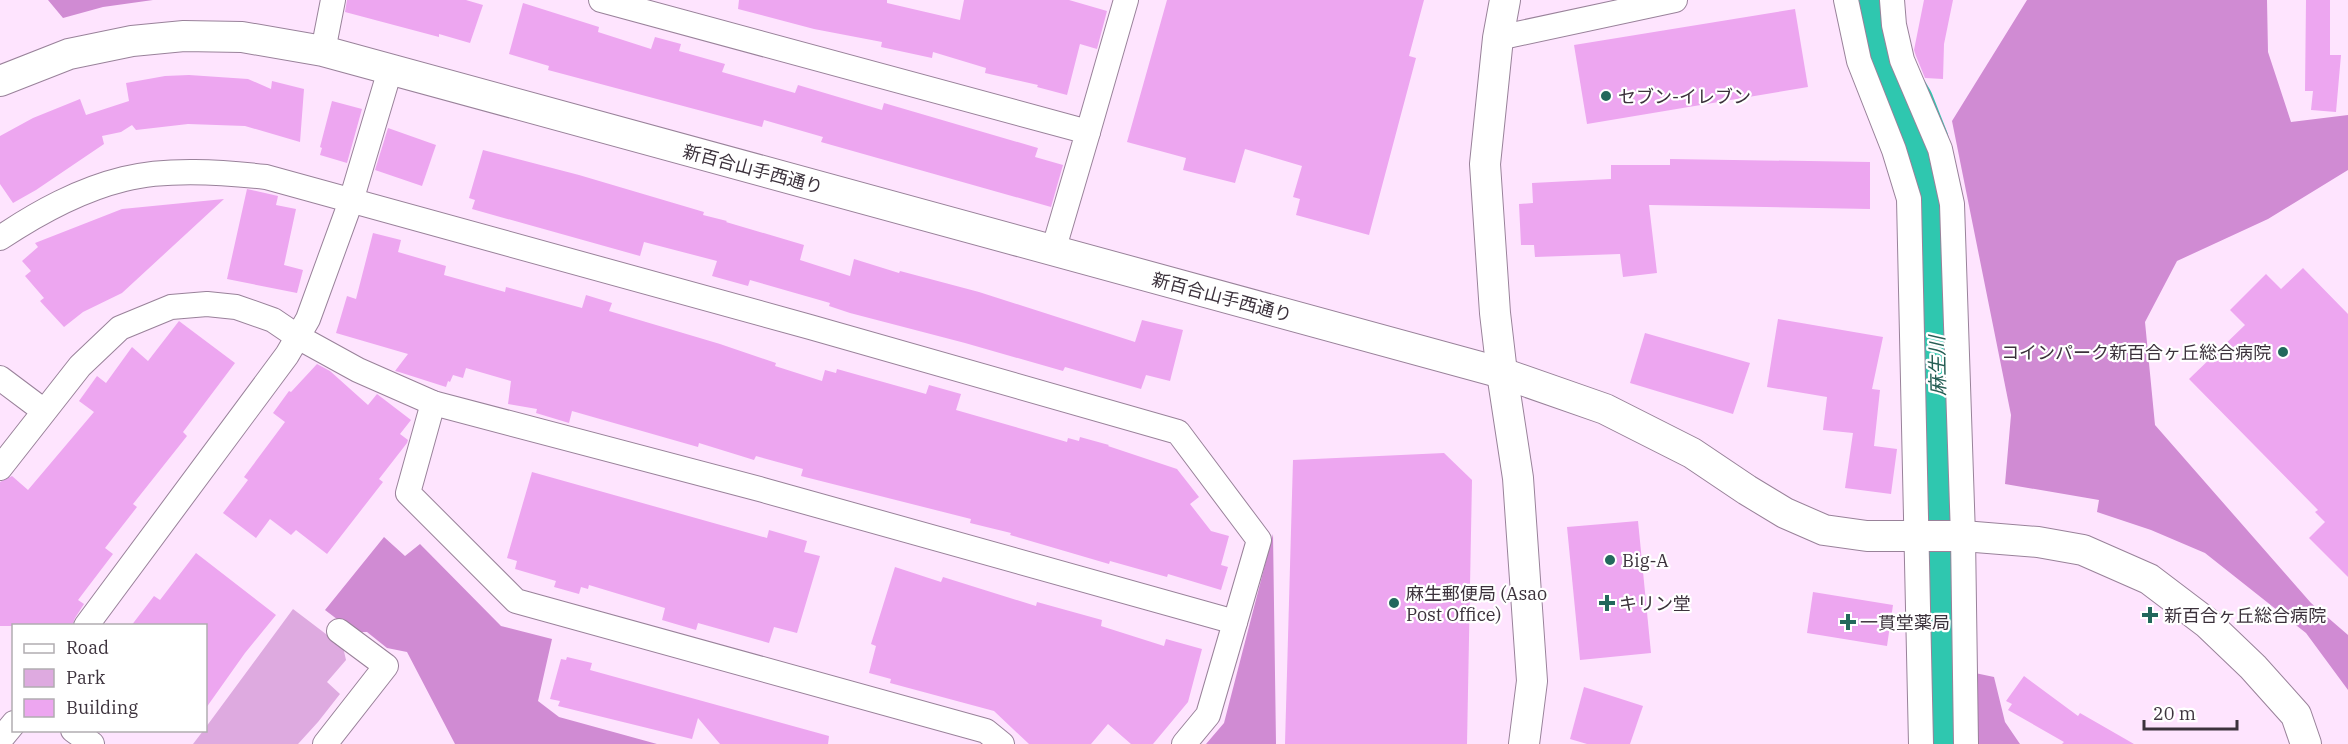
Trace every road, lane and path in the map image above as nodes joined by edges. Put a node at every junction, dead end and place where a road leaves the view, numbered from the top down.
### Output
1 (333, 0) edge
2 (601, 0) edge
3 (1126, 0) edge
4 (1504, 0) edge
5 (1676, 0) edge
6 (1846, 0) edge
7 (1892, 0) edge
8 (682, 10) edge
9 (1498, 38) junction
10 (323, 51) junction
11 (390, 70) junction
12 (0, 81) edge
13 (1088, 132) junction
14 (351, 201) junction
15 (0, 238) edge
16 (1053, 250) junction
17 (298, 336) junction
18 (1502, 373) junction
19 (0, 378) edge
20 (433, 403) junction
21 (44, 411) junction
22 (0, 468) edge
23 (1957, 536) junction
24 (1919, 537) junction
25 (1235, 622) junction
26 (87, 624) edge
27 (339, 631) dead end
28 (12, 725) edge
29 (76, 732) edge
30 (0, 740) edge
31 (92, 744) edge
32 (325, 744) edge
33 (1002, 744) edge
34 (1184, 744) edge
35 (1524, 744) edge
36 (1921, 744) edge
37 (1966, 744) edge
38 (2306, 744) edge

1 - 10 street
2 - 8 street
3 - 13 street
4 - 9 street
5 - 9 street
6 - 24 street
7 - 23 street
8 - 13 street
9 - 18 street
10 - 11 street, 新百合山手西通り
10 - 12 street, 新百合山手西通り
11 - 14 street
11 - 16 street, 新百合山手西通り
13 - 16 street
14 - 15 street
14 - 17 street
14 - 25 street
16 - 18 street, 新百合山手西通り
17 - 20 street
17 - 21 street
17 - 26 street
18 - 24 street, 新百合山手西通り
18 - 35 street
19 - 21 street
20 - 25 street
20 - 33 street
21 - 22 street
23 - 24 street, 新百合山手西通り
23 - 37 street
23 - 38 street, 新百合山手西通り
24 - 36 street
25 - 34 street
27 - 32 street
28 - 30 street
29 - 31 street

